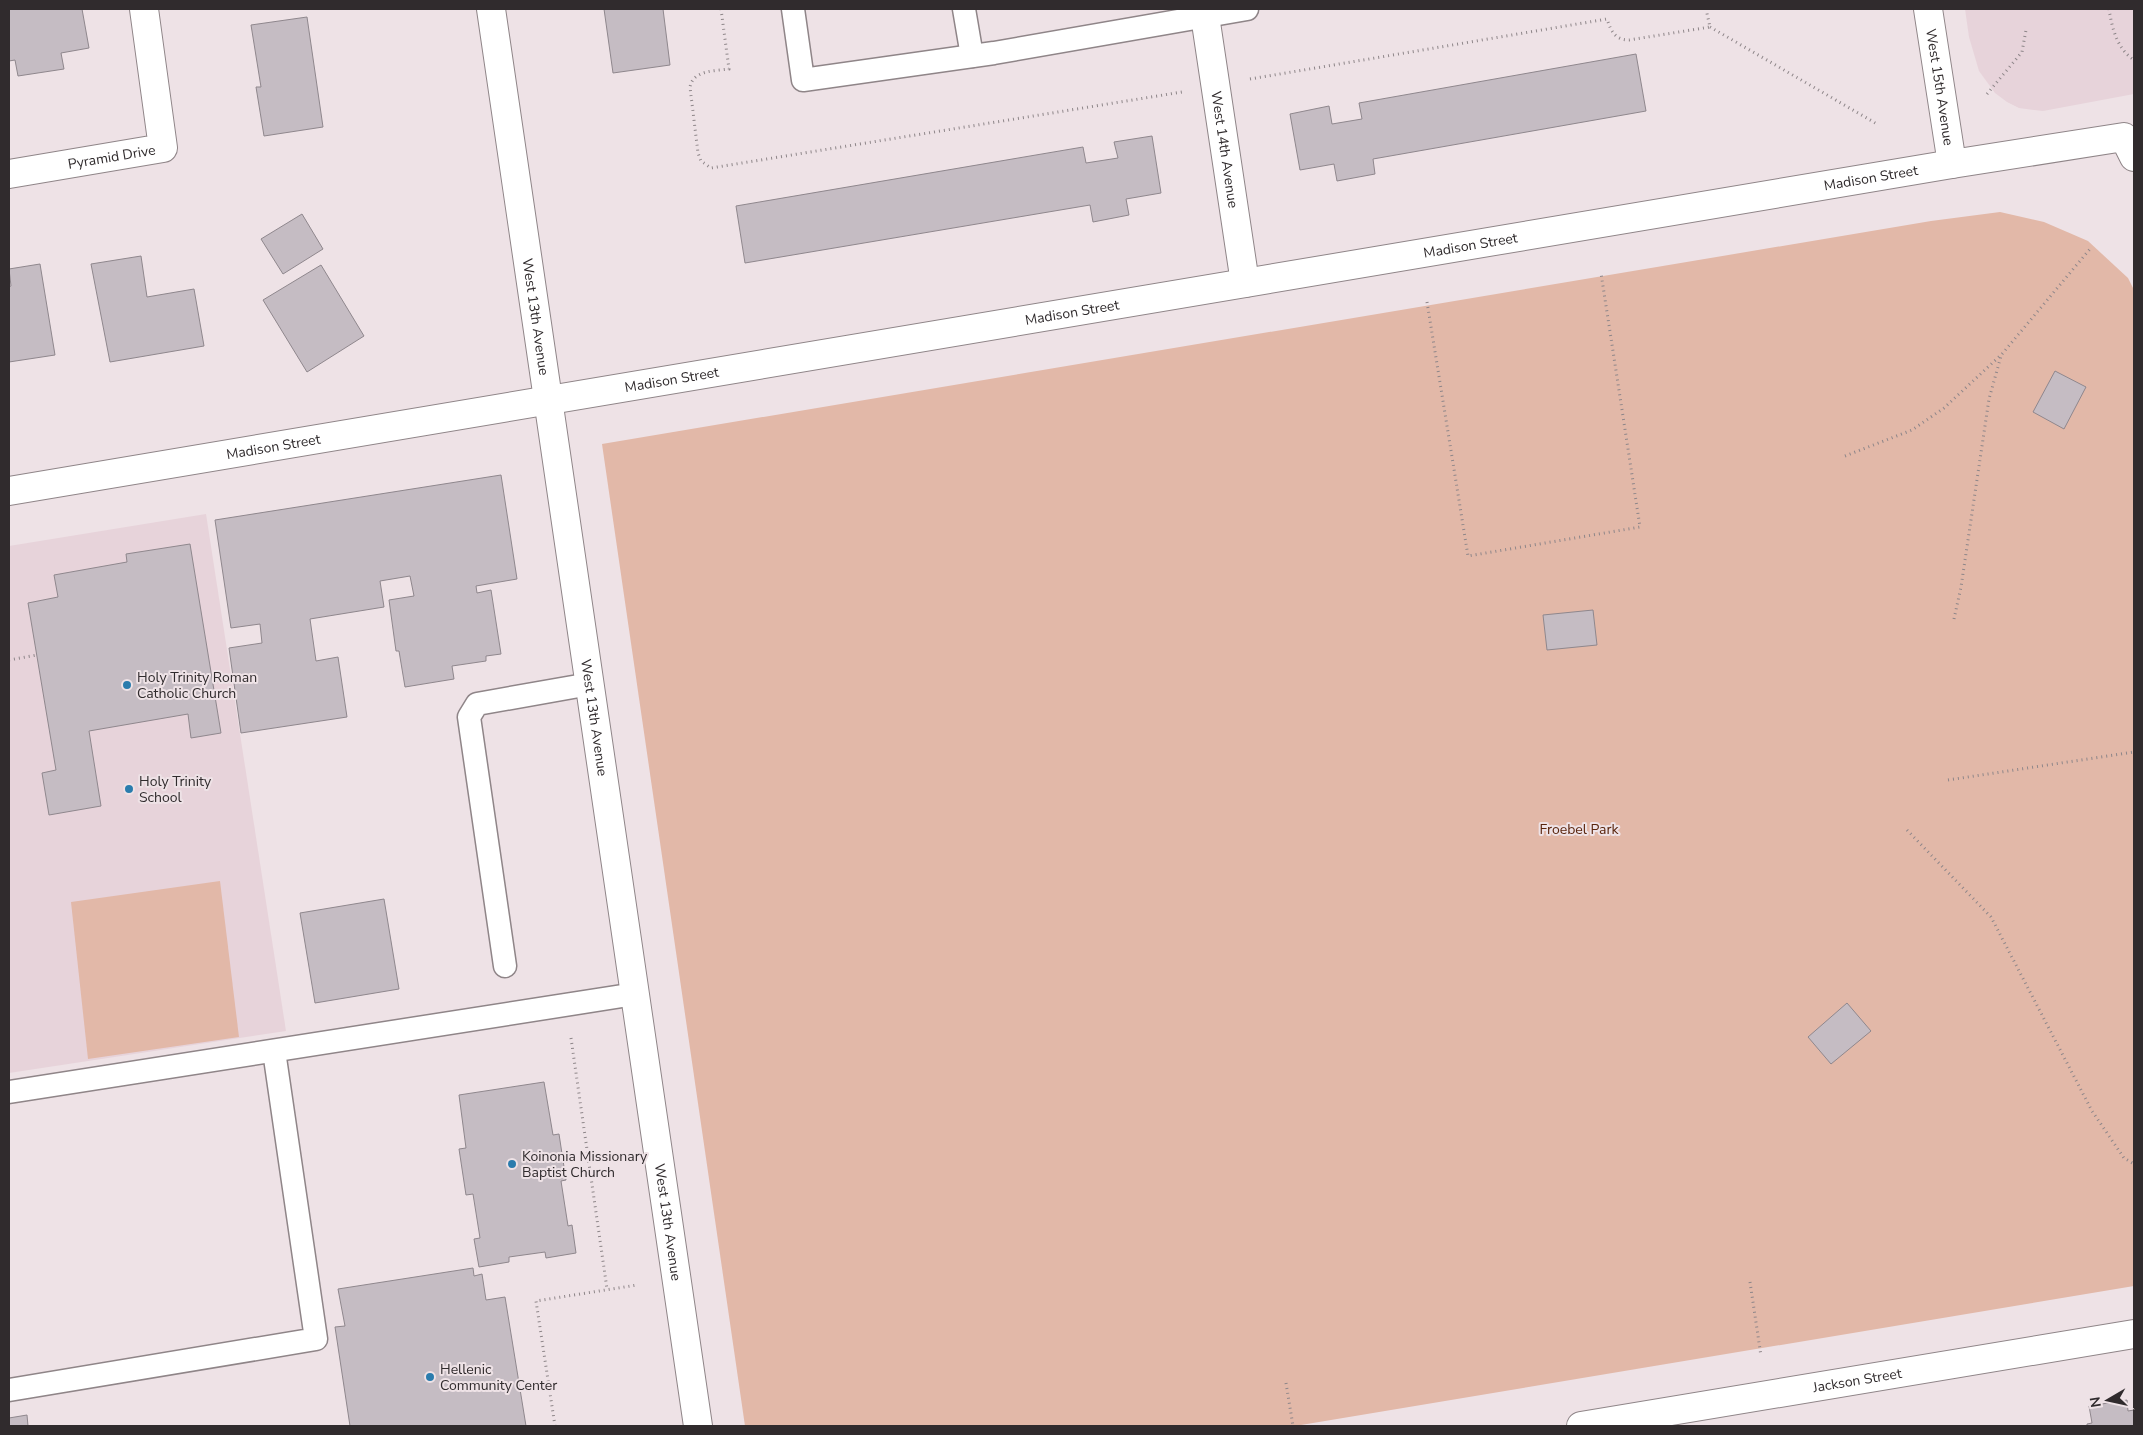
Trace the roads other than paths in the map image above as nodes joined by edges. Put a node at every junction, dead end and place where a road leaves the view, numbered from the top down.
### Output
1 (144, 9) edge
2 (491, 9) edge
3 (793, 9) edge
4 (964, 9) edge
5 (1247, 9) edge
6 (1928, 9) edge
7 (1205, 16) junction
8 (972, 56) junction
9 (2131, 143) edge
10 (1952, 164) junction
11 (9, 174) edge
12 (1245, 283) junction
13 (548, 400) junction
14 (9, 490) edge
15 (590, 684) junction
16 (505, 966) dead end
17 (635, 994) junction
18 (274, 1051) junction
19 (9, 1092) edge
20 (2134, 1334) edge
21 (9, 1390) edge
22 (698, 1426) edge
23 (1581, 1426) edge

1 - 11 street, Pyramid Drive
2 - 13 street, West 13th Avenue
3 - 8 lane
4 - 8 lane
5 - 7 lane
6 - 10 street, West 15th Avenue
7 - 8 lane
7 - 12 street, West 14th Avenue
9 - 10 street, Madison Street
10 - 12 street, Madison Street
12 - 13 street, Madison Street
13 - 14 street, Madison Street
13 - 15 street, West 13th Avenue
15 - 16 lane
15 - 17 street, West 13th Avenue
17 - 18 lane
17 - 22 street, West 13th Avenue
18 - 19 lane
18 - 21 lane
20 - 23 street, Jackson Street

